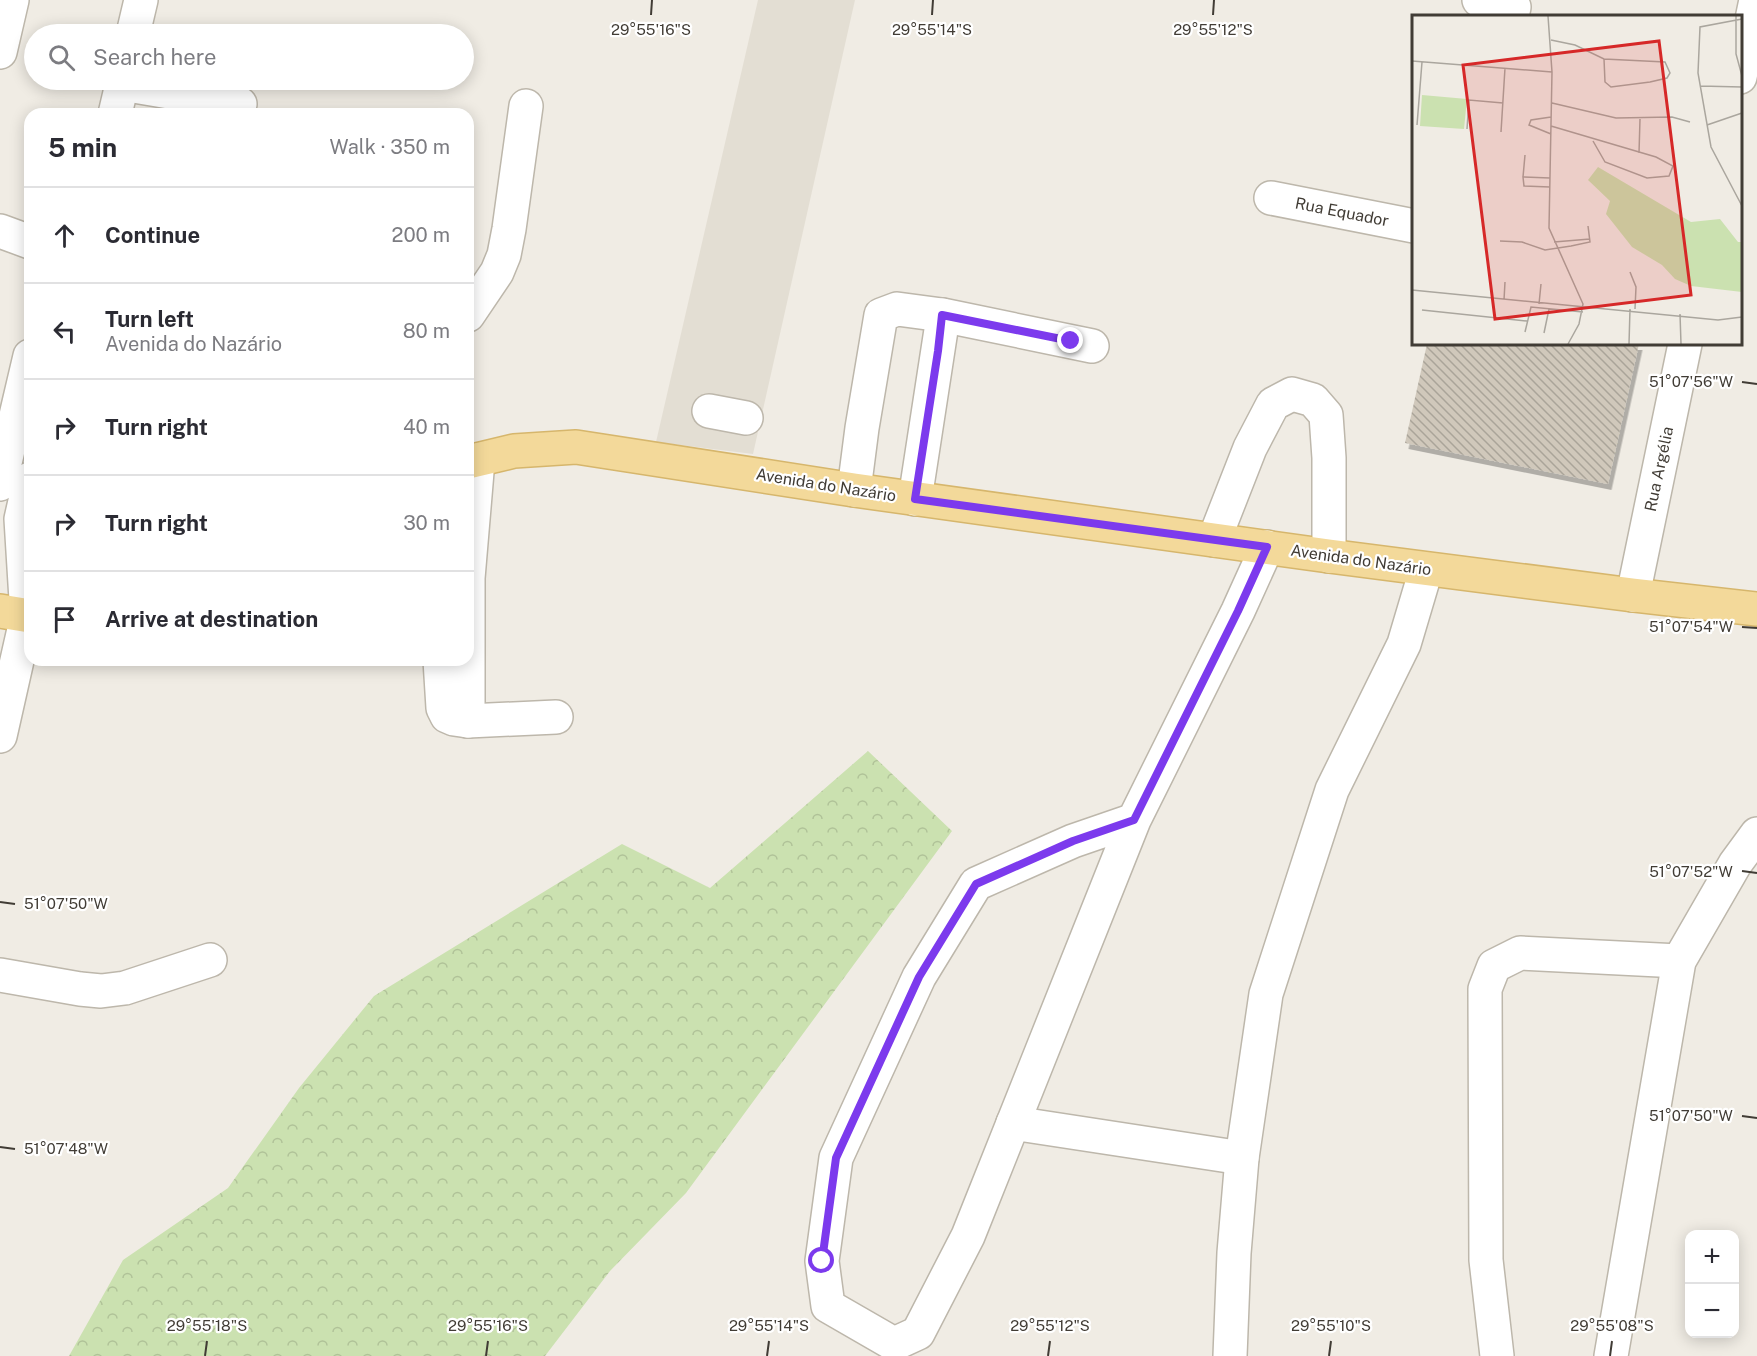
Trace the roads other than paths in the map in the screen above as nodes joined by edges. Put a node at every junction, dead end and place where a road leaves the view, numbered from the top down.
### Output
1 (12, 0) edge
2 (141, 0) edge
3 (1479, 0) edge
4 (1756, 0) edge
5 (1512, 15) edge
6 (136, 24) edge
7 (0, 52) edge
8 (1742, 67) edge
9 (120, 92) edge
10 (240, 105) dead end
11 (526, 106) dead end
12 (1271, 198) dead end
13 (1412, 226) edge
14 (0, 231) edge
15 (24, 240) edge
16 (474, 306) edge
17 (942, 315) junction
18 (1685, 345) edge
19 (1092, 346) dead end
20 (18, 370) edge
21 (709, 411) dead end
22 (746, 418) dead end
23 (474, 461) edge
24 (0, 484) edge
25 (854, 490) junction
26 (915, 499) junction
27 (24, 506) edge
28 (1214, 540) junction
29 (1267, 547) junction
30 (1329, 556) junction
31 (1426, 570) junction
32 (1633, 595) junction
33 (1757, 609) edge
34 (19, 614) edge
35 (440, 666) edge
36 (462, 666) edge
37 (556, 717) dead end
38 (458, 718) junction
39 (0, 736) edge
40 (1134, 820) junction
41 (1757, 834) edge
42 (210, 960) dead end
43 (1679, 962) junction
44 (0, 975) edge
45 (1013, 1123) junction
46 (1242, 1158) junction
47 (1230, 1356) edge
48 (1497, 1356) edge
49 (1611, 1356) edge

1 - 7 street
2 - 6 street
3 - 5 street
4 - 8 street
9 - 10 street
11 - 16 street
12 - 13 street, Rua Equador
14 - 15 street
17 - 19 street
17 - 25 street
17 - 26 street
18 - 32 street, Rua Argélia
20 - 24 street
21 - 22 street
23 - 25 main road, Avenida do Nazário
25 - 26 main road, Avenida do Nazário
26 - 28 main road, Avenida do Nazário
27 - 34 street
28 - 29 main road, Avenida do Nazário
28 - 30 street
29 - 30 main road, Avenida do Nazário
29 - 40 street
30 - 31 main road, Avenida do Nazário
31 - 32 main road, Avenida do Nazário
31 - 46 street
32 - 33 main road, Avenida do Nazário
34 - 39 street
35 - 38 street
36 - 38 street
37 - 38 street
40 - 45 street
40 - 45 street
41 - 43 street
42 - 44 street
43 - 48 street
43 - 49 street
45 - 46 street
46 - 47 street

